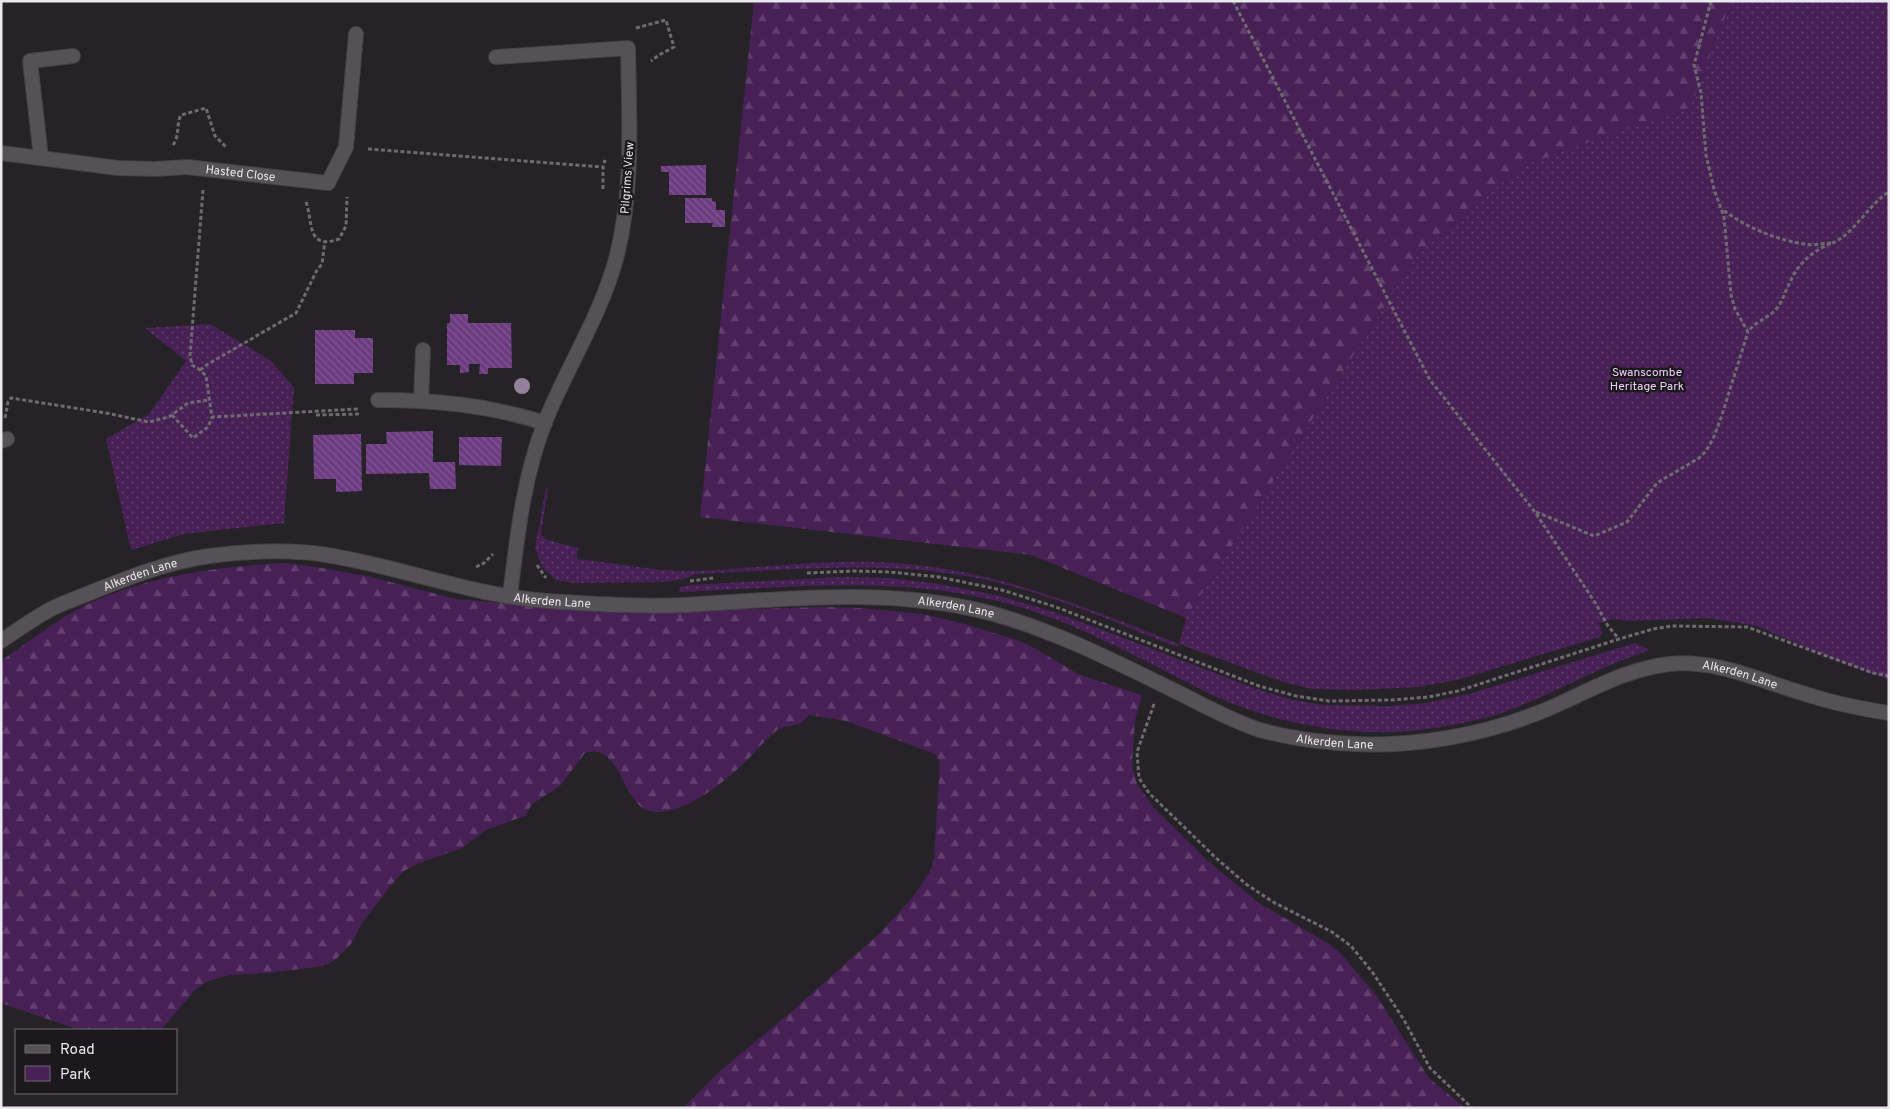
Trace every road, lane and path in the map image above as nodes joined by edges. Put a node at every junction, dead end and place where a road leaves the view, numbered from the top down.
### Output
1 (1233, 1) edge
2 (1711, 1) edge
3 (634, 29) dead end
4 (356, 34) dead end
5 (73, 56) dead end
6 (496, 57) dead end
7 (650, 63) dead end
8 (346, 148) junction
9 (1, 153) edge
10 (41, 157) junction
11 (609, 157) dead end
12 (603, 167) junction
13 (204, 168) junction
14 (629, 169) junction
15 (1889, 192) edge
16 (603, 195) dead end
17 (1722, 208) junction
18 (325, 241) dead end
19 (1832, 243) junction
20 (1748, 332) junction
21 (423, 350) dead end
22 (200, 370) junction
23 (209, 400) junction
24 (421, 401) junction
25 (375, 404) junction
26 (172, 415) junction
27 (316, 415) dead end
28 (212, 416) junction
29 (4, 420) dead end
30 (545, 423) junction
31 (1535, 512) junction
32 (510, 596) junction
33 (1619, 640) dead end
34 (1, 641) edge
35 (1162, 684) junction
36 (1889, 713) edge
37 (1472, 1108) edge

1 - 31 path
2 - 17 path
3 - 7 path
4 - 8 street, Hasted Close
5 - 10 street
6 - 14 street, Pilgrims View
8 - 12 path
8 - 13 street, Hasted Close
9 - 10 street, Hasted Close
10 - 13 street, Hasted Close
11 - 12 path
12 - 14 path
12 - 16 path
13 - 22 path
14 - 30 street, Pilgrims View
15 - 19 path
17 - 19 path
17 - 20 path
18 - 22 path
19 - 20 path
20 - 31 path
21 - 24 street
22 - 23 path
23 - 26 path
23 - 28 path
24 - 25 street
24 - 30 street
25 - 27 path
25 - 28 path
26 - 28 path
26 - 29 path
30 - 32 street, Pilgrims View
31 - 33 path
32 - 34 street, Alkerden Lane
32 - 35 street, Alkerden Lane
35 - 36 street, Alkerden Lane
35 - 37 path

